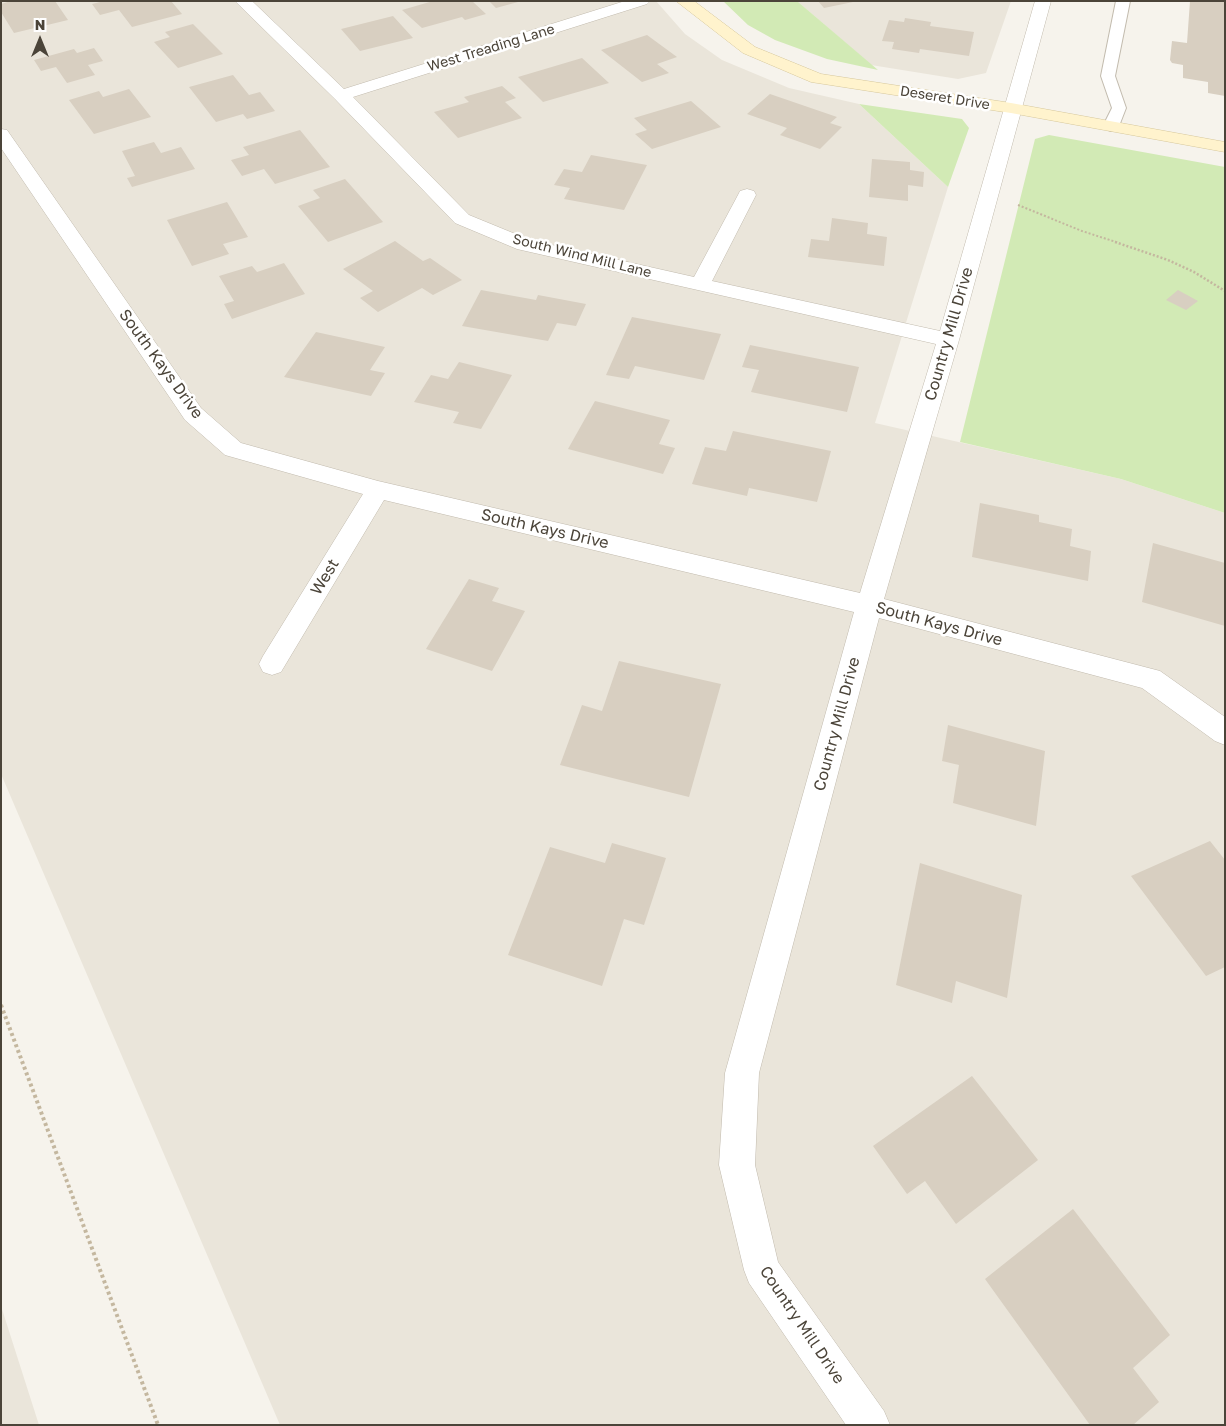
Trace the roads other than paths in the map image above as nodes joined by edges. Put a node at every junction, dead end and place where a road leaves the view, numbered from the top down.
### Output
1 (243, 1) edge
2 (642, 1) edge
3 (684, 1) edge
4 (1042, 1) edge
5 (1123, 1) edge
6 (341, 95) junction
7 (1011, 108) junction
8 (1111, 126) junction
9 (1, 134) edge
10 (1225, 148) edge
11 (746, 195) dead end
12 (700, 284) junction
13 (948, 340) junction
14 (378, 490) junction
15 (869, 605) junction
16 (272, 664) dead end
17 (1225, 733) edge
18 (870, 1425) edge

1 - 6 street, South Wind Mill Lane
2 - 6 street, West Treading Lane
3 - 7 street, Deseret Drive
4 - 7 street, Country Mill Drive
5 - 8 lane
6 - 12 street, South Wind Mill Lane
7 - 8 street, Deseret Drive
7 - 13 street, Country Mill Drive
8 - 10 street, Deseret Drive
9 - 14 street, South Kays Drive
11 - 12 street
12 - 13 street, South Wind Mill Lane
13 - 15 street, Country Mill Drive
14 - 15 street, South Kays Drive
14 - 16 street, West
15 - 17 street, South Kays Drive
15 - 18 street, Country Mill Drive

